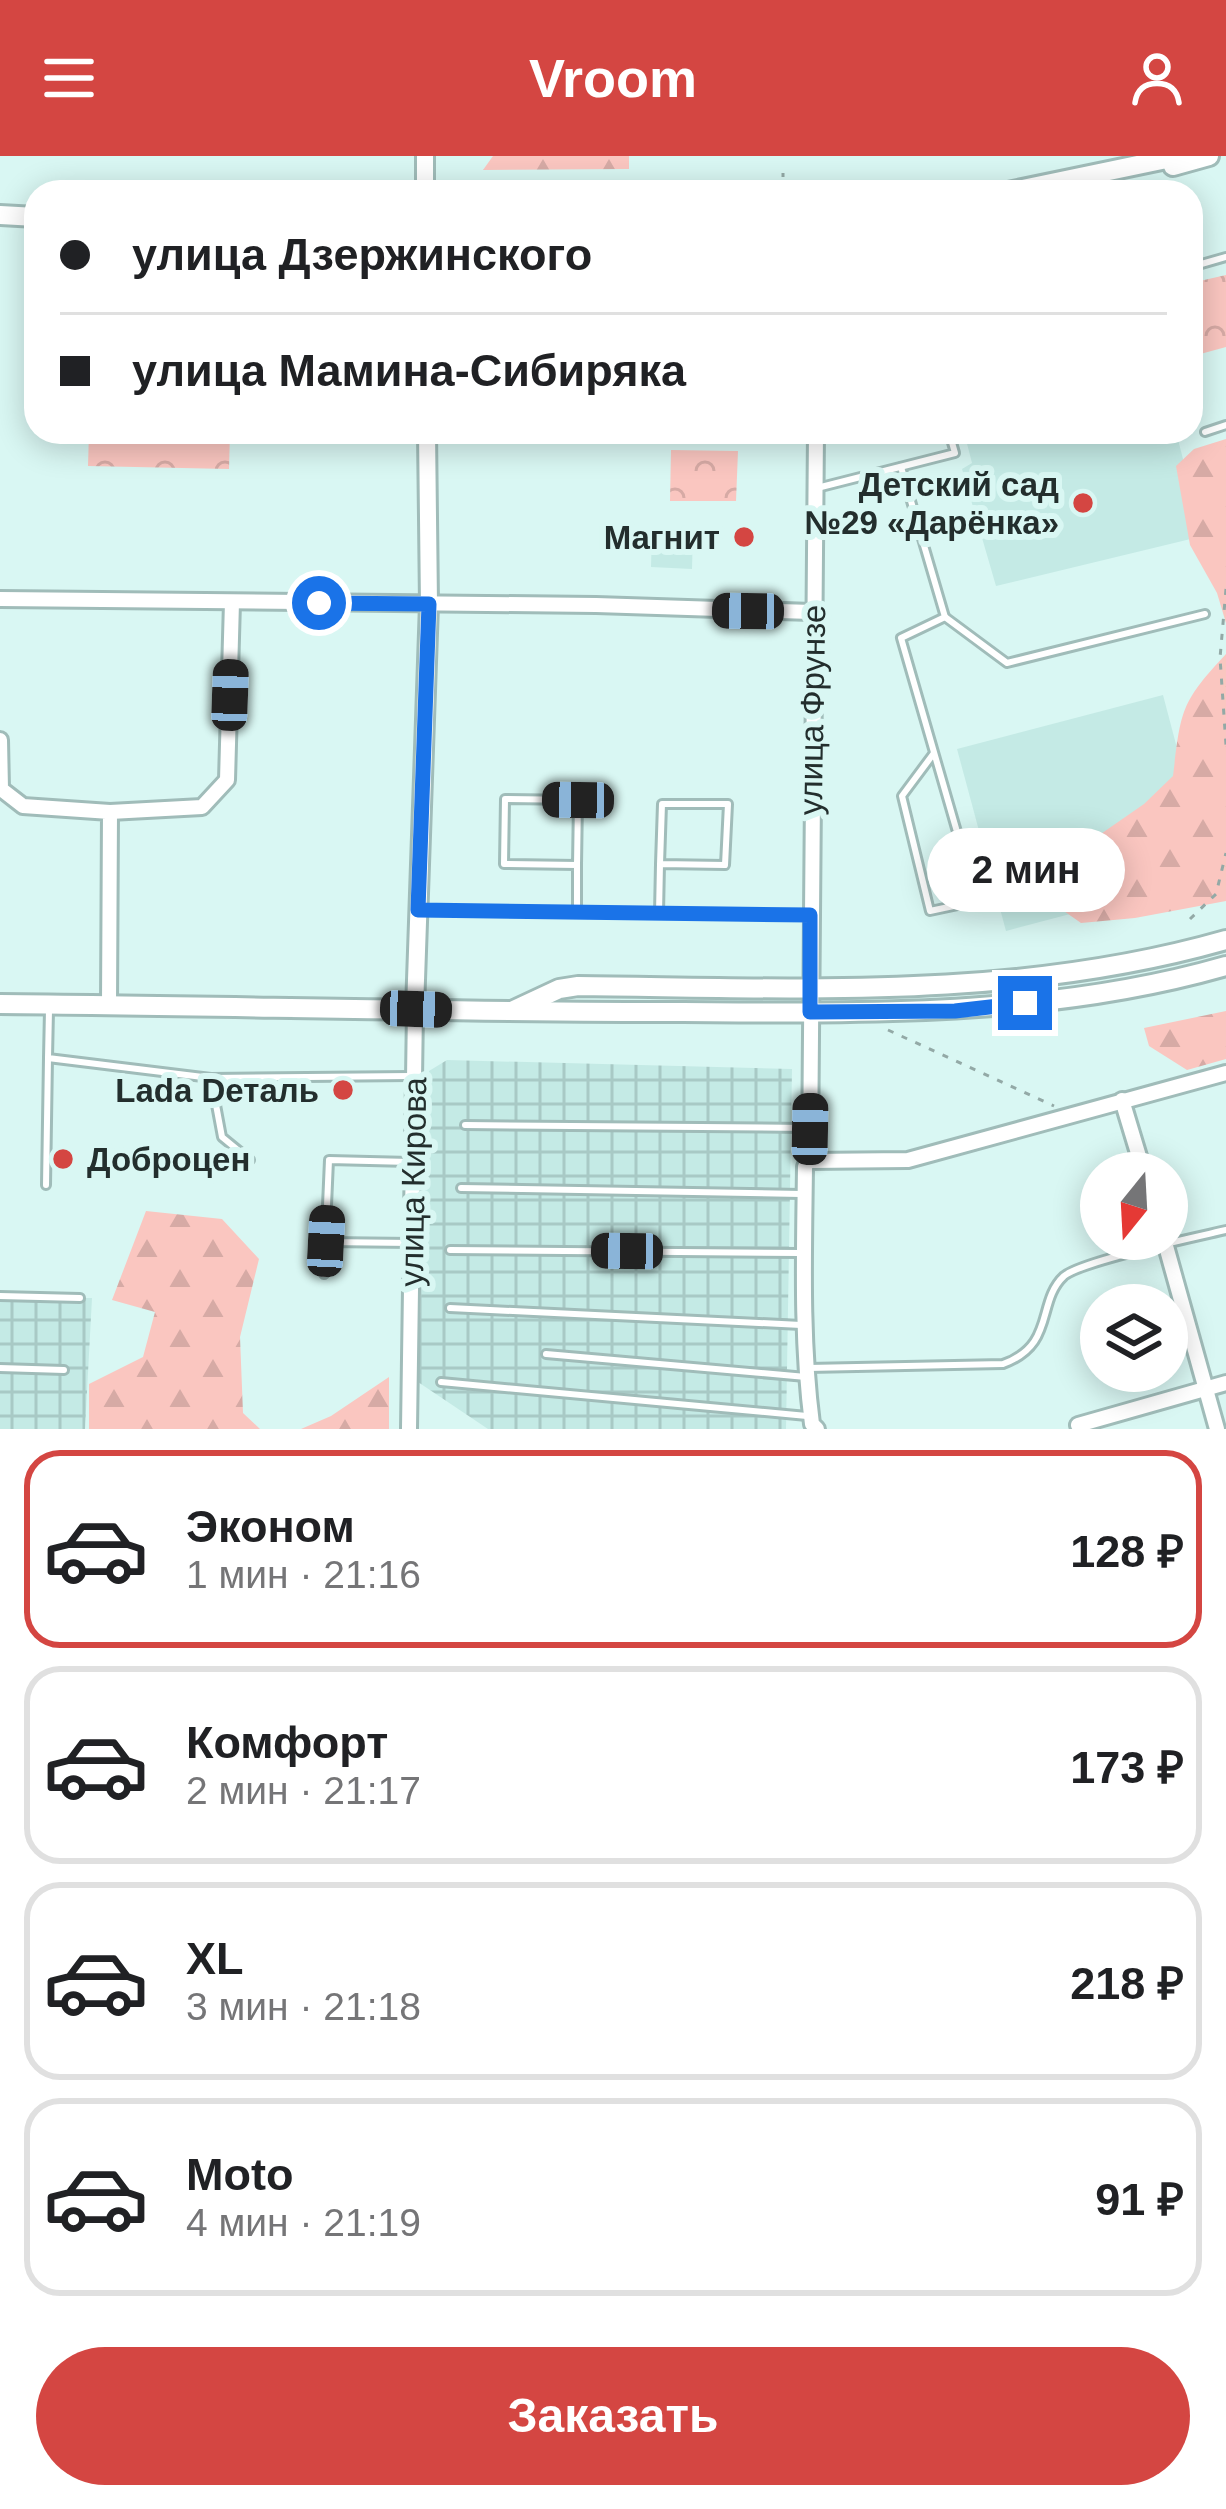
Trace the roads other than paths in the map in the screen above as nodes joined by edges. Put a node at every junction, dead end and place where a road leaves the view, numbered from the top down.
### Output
1 (1181, 156) edge
2 (1209, 156) edge
3 (1142, 161) edge
4 (1060, 180) edge
5 (1104, 180) edge
6 (1226, 425) edge
7 (1204, 432) dead end
8 (427, 444) edge
9 (816, 444) edge
10 (952, 444) edge
11 (901, 467) junction
12 (815, 488) junction
13 (0, 598) edge
14 (232, 602) junction
15 (429, 604) junction
16 (812, 612) junction
17 (1204, 614) dead end
18 (945, 617) junction
19 (0, 740) edge
20 (934, 753) junction
21 (3, 796) edge
22 (110, 812) junction
23 (660, 864) junction
24 (577, 865) junction
25 (418, 910) junction
26 (577, 912) junction
27 (659, 913) junction
28 (810, 915) junction
29 (1226, 940) edge
30 (1226, 966) edge
31 (809, 989) junction
32 (0, 1004) edge
33 (49, 1004) junction
34 (110, 1004) junction
35 (416, 1009) junction
36 (510, 1012) junction
37 (810, 1012) junction
38 (48, 1058) junction
39 (1226, 1073) edge
40 (414, 1076) junction
41 (212, 1078) junction
42 (1122, 1100) junction
43 (465, 1125) dead end
44 (810, 1129) junction
45 (1138, 1152) edge
46 (250, 1160) dead end
47 (808, 1161) junction
48 (414, 1162) junction
49 (46, 1185) dead end
50 (461, 1188) dead end
51 (805, 1194) junction
52 (1226, 1230) edge
53 (1188, 1237) edge
54 (326, 1241) junction
55 (412, 1243) junction
56 (450, 1250) dead end
57 (804, 1253) junction
58 (1106, 1260) edge
59 (1170, 1260) edge
60 (324, 1274) dead end
61 (0, 1296) edge
62 (80, 1298) dead end
63 (450, 1308) dead end
64 (804, 1325) junction
65 (546, 1354) dead end
66 (0, 1368) edge
67 (64, 1370) dead end
68 (806, 1372) junction
69 (441, 1382) dead end
70 (1226, 1383) edge
71 (1205, 1388) junction
72 (814, 1422) edge
73 (1078, 1425) dead end
74 (409, 1429) edge
75 (1216, 1429) edge

1 - 3 main road
2 - 5 main road
3 - 4 main road
6 - 7 lane
8 - 15 street, улица Кирова
9 - 12 street, улица Фрунзе
10 - 11 lane
11 - 12 lane
11 - 18 lane
12 - 16 street, улица Фрунзе
13 - 14 street
14 - 15 street
14 - 22 street
15 - 16 street
15 - 25 street, улица Кирова
16 - 28 street, улица Фрунзе
17 - 18 lane
18 - 20 lane
19 - 21 street
20 - 20 lane
21 - 22 street
22 - 34 street
23 - 23 lane
23 - 27 lane
24 - 24 lane
24 - 26 lane
25 - 26 lane
25 - 35 street, улица Кирова
26 - 27 lane
27 - 28 lane
28 - 31 street, улица Фрунзе
29 - 31 main road
30 - 37 main road
31 - 36 main road
31 - 37 street, улица Фрунзе
32 - 33 main road
33 - 34 main road
33 - 38 lane
34 - 35 main road
35 - 36 main road
35 - 40 street, улица Кирова
36 - 37 main road
37 - 44 street, улица Фрунзе
38 - 41 lane
38 - 49 lane
39 - 42 street
40 - 41 lane
40 - 48 street, улица Кирова
41 - 46 lane
42 - 45 street
42 - 47 street
43 - 44 lane
44 - 47 street, улица Фрунзе
47 - 51 street, улица Фрунзе
48 - 54 lane
48 - 55 street, улица Кирова
50 - 51 lane
51 - 57 street, улица Фрунзе
52 - 53 lane
54 - 55 lane
54 - 60 lane
55 - 74 street, улица Кирова
56 - 57 lane
57 - 64 street, улица Фрунзе
58 - 68 lane
59 - 71 street
61 - 62 lane
63 - 64 lane
64 - 68 street, улица Фрунзе
65 - 68 lane
66 - 67 lane
68 - 72 street, улица Фрунзе
69 - 72 lane
70 - 71 street
71 - 73 street
71 - 75 street

